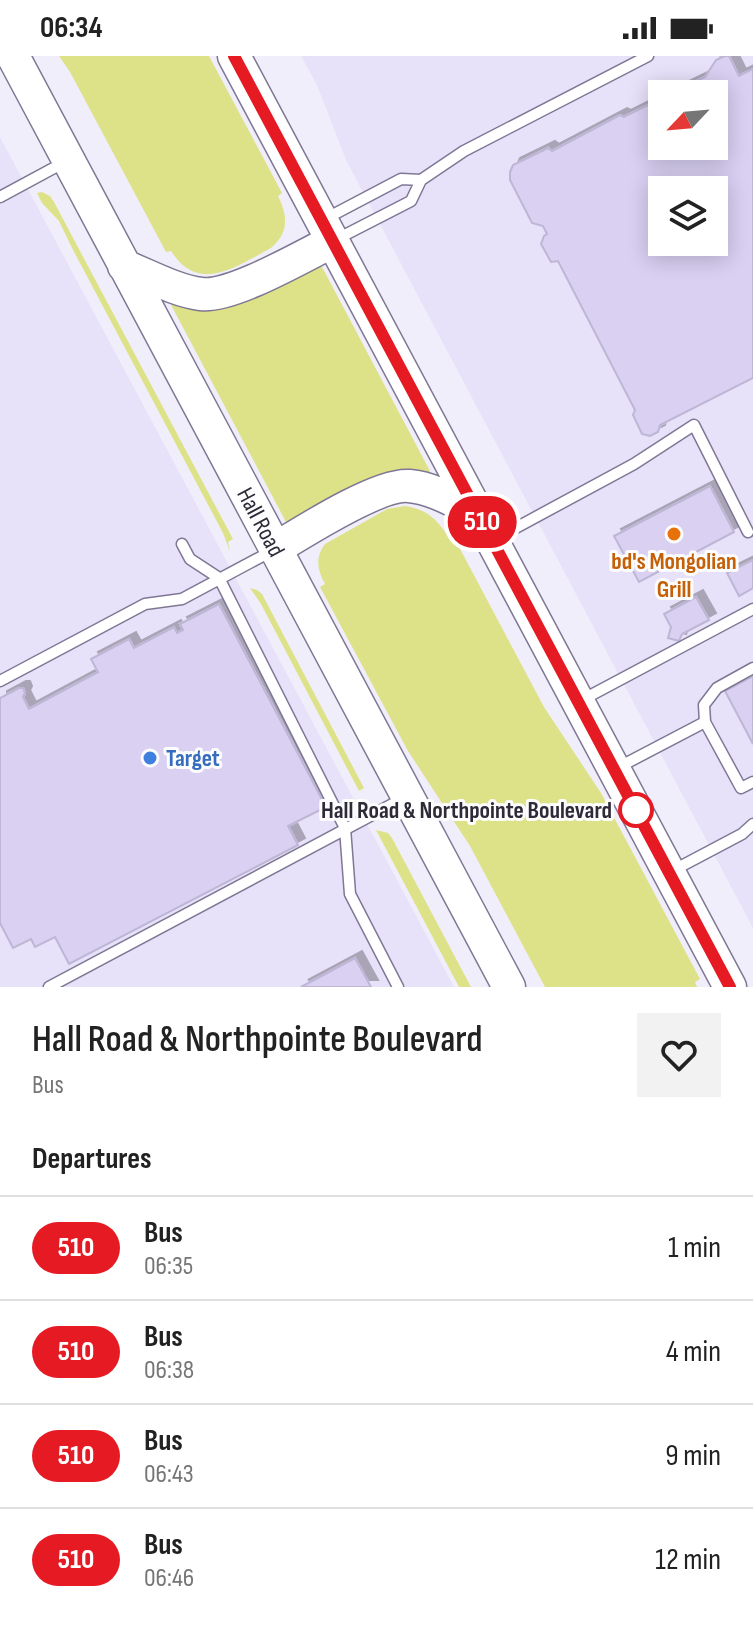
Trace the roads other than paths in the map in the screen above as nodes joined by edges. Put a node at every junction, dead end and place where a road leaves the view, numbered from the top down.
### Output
1 (13, 56) edge
2 (234, 56) edge
3 (648, 56) edge
4 (69, 160) junction
5 (421, 180) junction
6 (0, 197) edge
7 (328, 231) junction
8 (124, 266) junction
9 (485, 527) junction
10 (748, 532) dead end
11 (182, 544) dead end
12 (275, 549) junction
13 (219, 578) junction
14 (753, 609) edge
15 (753, 668) edge
16 (0, 681) edge
17 (578, 702) junction
18 (705, 722) junction
19 (614, 770) junction
20 (753, 782) edge
21 (407, 797) junction
22 (753, 824) edge
23 (345, 828) junction
24 (669, 873) junction
25 (726, 984) edge
26 (49, 987) edge
27 (398, 987) edge
28 (509, 987) edge

1 - 4 highway, Hall Road
2 - 7 highway
3 - 5 lane
4 - 6 lane
4 - 8 highway, Hall Road
5 - 7 lane
5 - 7 lane
7 - 8 highway
7 - 9 highway
8 - 12 highway, Hall Road
9 - 10 lane
9 - 12 highway
9 - 17 highway
11 - 13 lane
12 - 13 lane
12 - 21 highway, Hall Road
13 - 16 lane
13 - 23 lane
14 - 17 lane
15 - 18 lane
17 - 19 highway
18 - 19 lane
18 - 20 lane
19 - 24 highway
21 - 23 lane
21 - 28 highway, Hall Road
22 - 24 lane
23 - 26 lane
23 - 27 lane
24 - 25 highway

